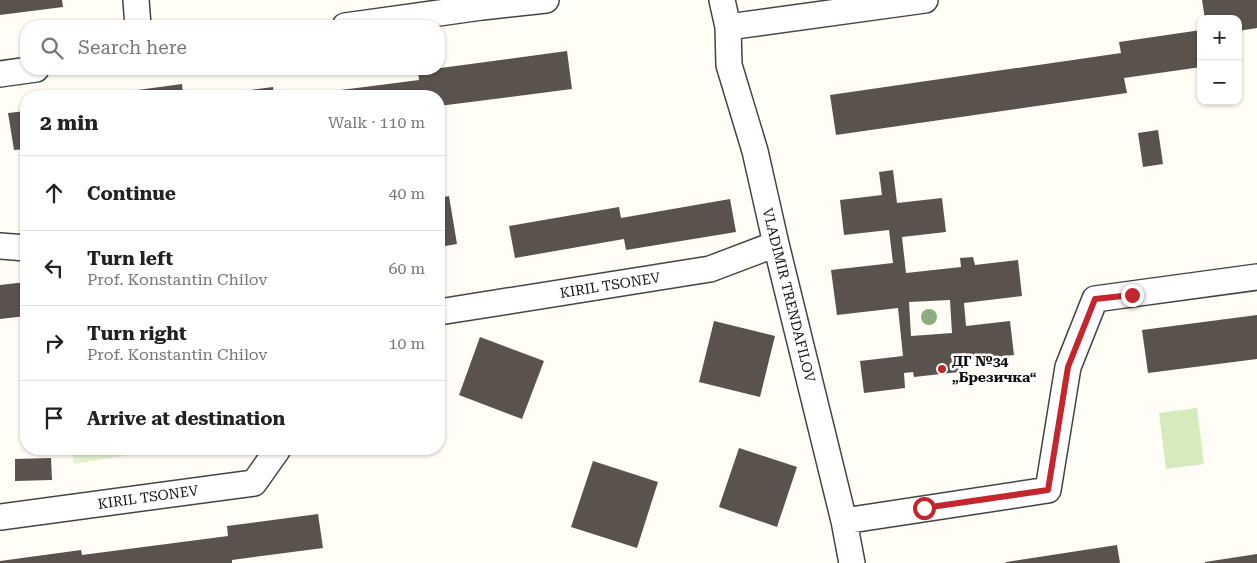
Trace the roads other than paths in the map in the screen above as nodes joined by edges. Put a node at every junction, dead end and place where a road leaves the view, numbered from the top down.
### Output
1 (136, 0) edge
2 (546, 0) edge
3 (722, 0) edge
4 (925, 0) edge
5 (138, 20) edge
6 (388, 20) edge
7 (728, 27) junction
8 (20, 71) edge
9 (0, 74) edge
10 (776, 244) junction
11 (0, 246) edge
12 (20, 248) edge
13 (1257, 276) edge
14 (445, 310) edge
15 (274, 455) edge
16 (0, 517) edge
17 (844, 521) junction
18 (852, 563) edge

1 - 5 street
2 - 6 street
3 - 7 street, VLADIMIR TRENDAFILOV
4 - 7 street
7 - 10 street, VLADIMIR TRENDAFILOV
8 - 9 street
10 - 14 street, KIRIL TSONEV
10 - 17 street, VLADIMIR TRENDAFILOV
11 - 12 street
13 - 17 street
15 - 16 street, KIRIL TSONEV
17 - 18 street, VLADIMIR TRENDAFILOV

